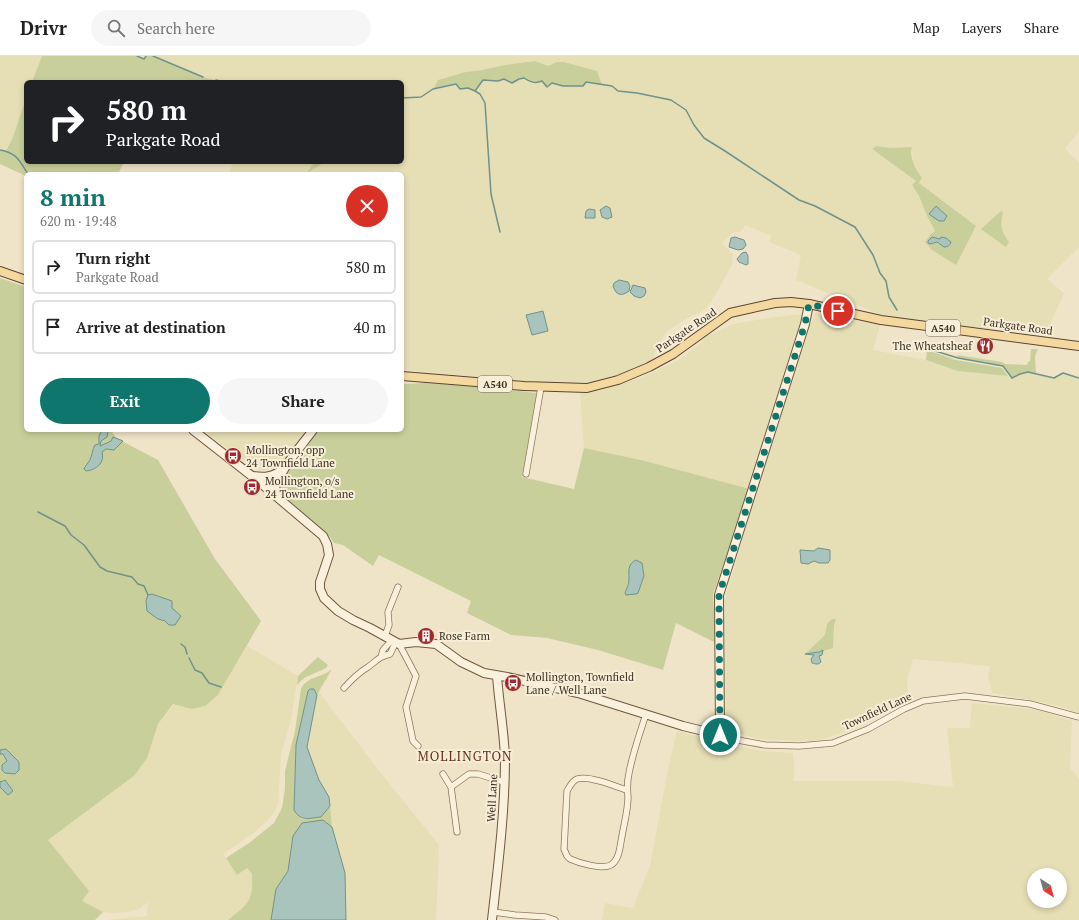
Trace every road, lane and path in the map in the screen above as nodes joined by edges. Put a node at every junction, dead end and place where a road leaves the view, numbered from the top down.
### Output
1 (0, 271) edge
2 (24, 279) edge
3 (809, 304) junction
4 (1079, 346) edge
5 (404, 376) edge
6 (541, 387) junction
7 (196, 432) edge
8 (311, 432) edge
9 (285, 467) junction
10 (526, 474) dead end
11 (252, 476) junction
12 (273, 494) junction
13 (398, 587) dead end
14 (393, 641) junction
15 (497, 676) junction
16 (344, 688) dead end
17 (646, 714) junction
18 (1079, 717) edge
19 (720, 735) junction
20 (418, 746) dead end
21 (443, 774) dead end
22 (504, 782) junction
23 (451, 787) junction
24 (626, 790) junction
25 (457, 832) dead end
26 (492, 916) edge
27 (555, 920) edge

1 - 2 main road
3 - 4 main road, Parkgate Road / A540
3 - 6 main road, Parkgate Road / A540
3 - 19 street
5 - 6 main road, Parkgate Road / A540
6 - 10 street
7 - 11 street
8 - 9 street
9 - 11 street
9 - 12 street
11 - 12 street
12 - 14 street
13 - 14 street
14 - 15 street, Townfield Lane
14 - 16 street
14 - 20 street
15 - 17 street, Townfield Lane
15 - 22 street, Well Lane
17 - 19 street, Townfield Lane
17 - 24 street
18 - 19 street, Townfield Lane
21 - 23 street
22 - 23 street
22 - 26 street, Well Lane
23 - 25 street
24 - 24 street
26 - 27 street

